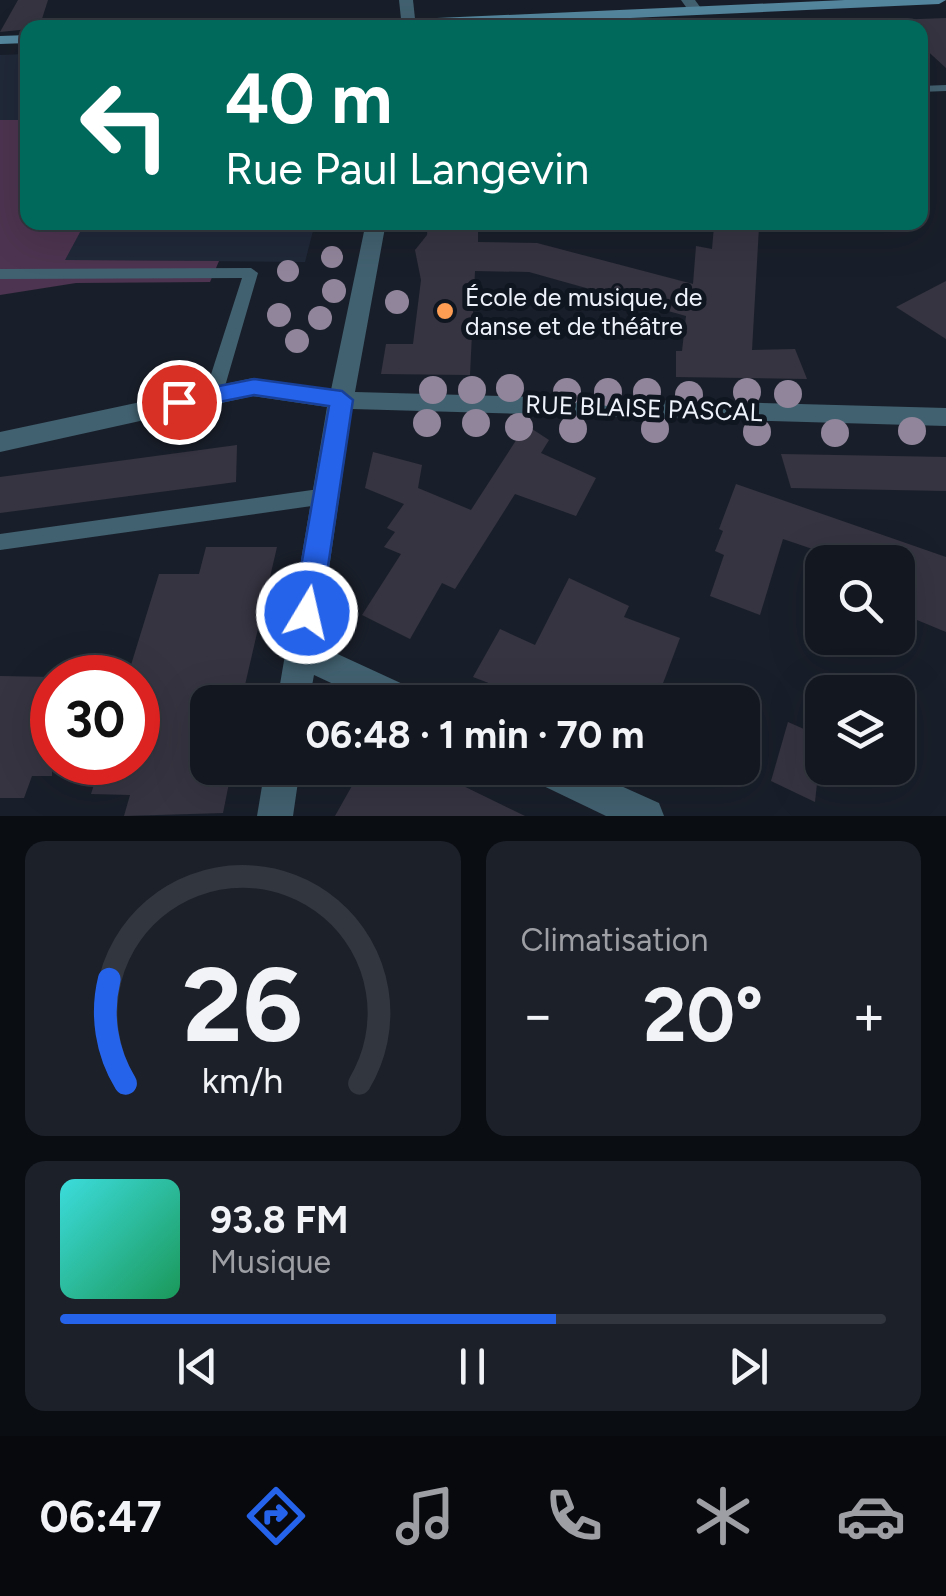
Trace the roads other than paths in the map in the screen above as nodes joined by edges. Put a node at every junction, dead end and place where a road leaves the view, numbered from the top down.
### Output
1 (938, 0) edge
2 (836, 2) edge
3 (692, 5) edge
4 (479, 20) edge
5 (374, 230) edge
6 (0, 274) edge
7 (214, 393) junction
8 (342, 400) junction
9 (946, 416) edge
10 (0, 442) edge
11 (326, 496) junction
12 (0, 542) edge
13 (301, 652) junction
14 (296, 685) edge
15 (370, 685) edge
16 (280, 785) edge
17 (580, 785) edge
18 (275, 816) edge
19 (646, 816) edge

1 - 2 main road
2 - 3 main road
3 - 4 main road
5 - 8 street
6 - 7 lane
7 - 8 street, RUE BLAISE PASCAL
7 - 10 street, RUE BLAISE PASCAL
8 - 9 street, RUE BLAISE PASCAL
8 - 11 street
11 - 12 lane
11 - 13 street
13 - 14 street
13 - 15 street
16 - 18 street
17 - 19 street

